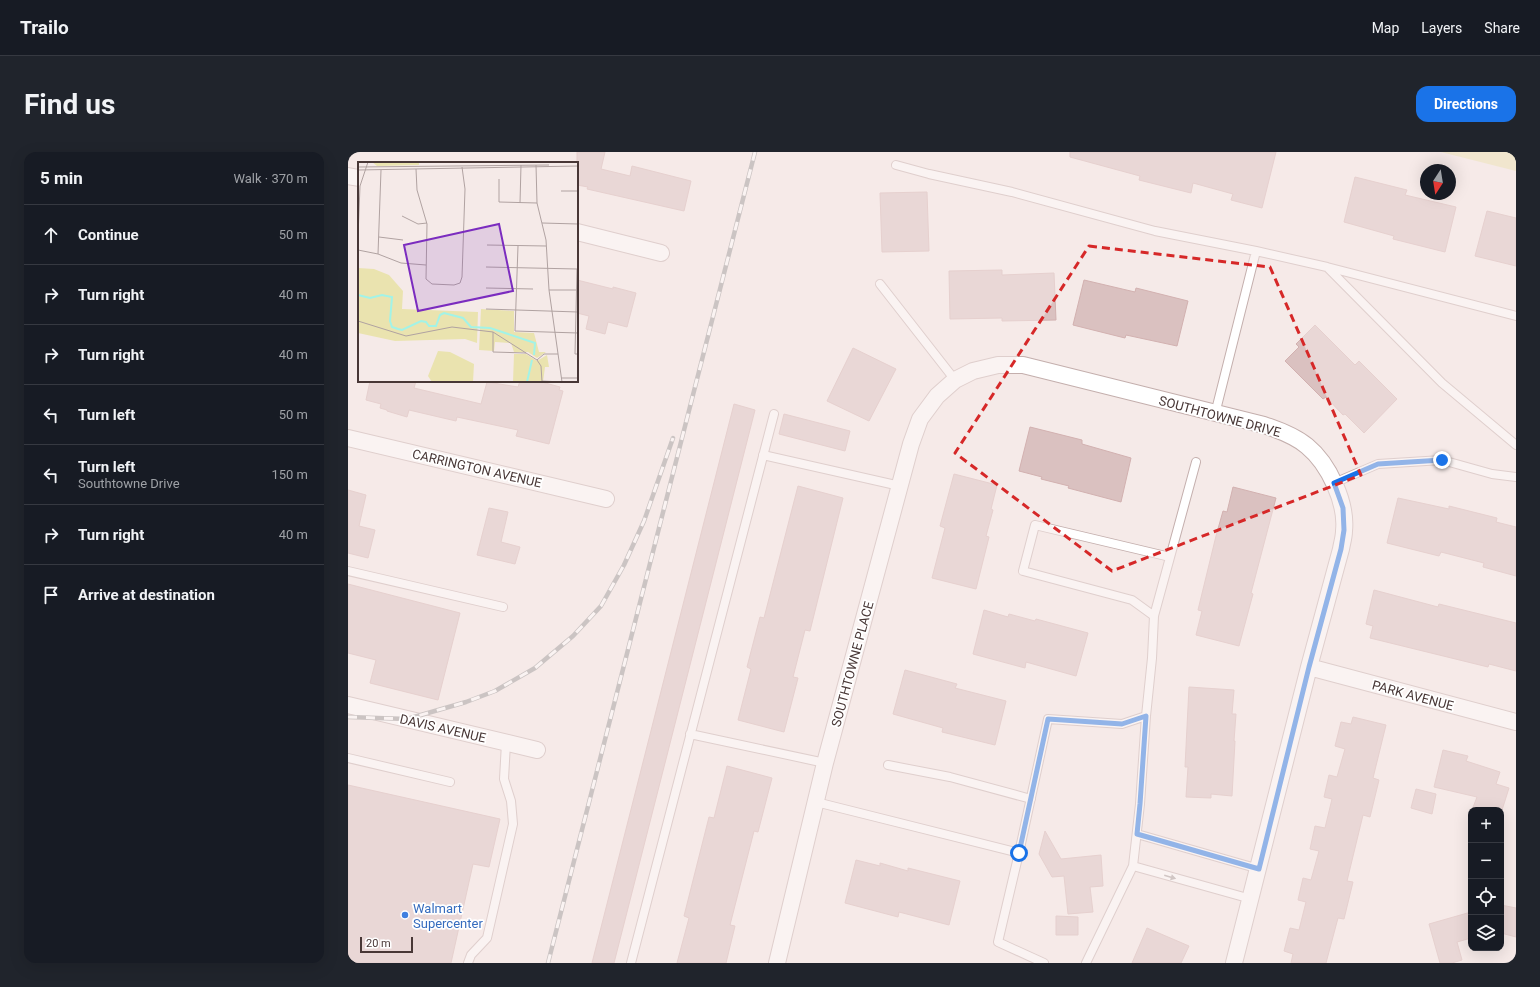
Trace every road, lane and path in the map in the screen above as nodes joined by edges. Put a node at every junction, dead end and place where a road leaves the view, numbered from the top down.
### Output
1 (896, 165) dead end
2 (348, 176) edge
3 (358, 178) edge
4 (578, 232) edge
5 (1256, 251) junction
6 (661, 253) dead end
7 (1327, 267) junction
8 (880, 284) dead end
9 (1516, 316) edge
10 (956, 380) junction
11 (774, 414) dead end
12 (1215, 414) junction
13 (348, 438) edge
14 (1516, 445) edge
15 (763, 455) junction
16 (1196, 462) dead end
17 (1516, 477) edge
18 (1334, 483) junction
19 (900, 486) junction
20 (606, 499) dead end
21 (1170, 557) junction
22 (348, 571) edge
23 (502, 607) dead end
24 (1154, 616) junction
25 (1309, 667) junction
26 (348, 705) edge
27 (1146, 716) junction
28 (1516, 722) edge
29 (690, 734) junction
30 (506, 743) junction
31 (537, 750) dead end
32 (348, 758) edge
33 (825, 763) junction
34 (888, 765) dead end
35 (450, 782) dead end
36 (1031, 799) junction
37 (816, 802) junction
38 (1137, 834) junction
39 (1019, 853) junction
40 (1133, 866) junction
41 (1259, 869) junction
42 (1251, 899) junction
43 (468, 963) edge
44 (631, 963) edge
45 (777, 963) edge
46 (1044, 963) edge
47 (1086, 963) edge
48 (1234, 963) edge

1 - 5 lane
2 - 3 street
4 - 6 street
5 - 7 lane
5 - 12 lane
7 - 9 lane
7 - 14 lane
8 - 10 lane
10 - 12 street, SOUTHTOWNE DRIVE
10 - 19 street, SOUTHTOWNE PLACE
11 - 15 lane
12 - 18 street, SOUTHTOWNE DRIVE
13 - 20 street, CARRINGTON AVENUE
15 - 19 lane
15 - 29 lane
16 - 21 lane
17 - 18 lane
18 - 25 street, SOUTHTOWNE DRIVE
19 - 33 street, SOUTHTOWNE PLACE
21 - 24 lane
21 - 24 lane
22 - 23 lane
24 - 27 lane
25 - 28 street, PARK AVENUE
25 - 41 street, SOUTHTOWNE DRIVE
26 - 30 street, DAVIS AVENUE
27 - 36 lane
27 - 38 lane
29 - 33 lane
29 - 44 lane
30 - 31 street, DAVIS AVENUE
30 - 43 lane
32 - 35 lane
33 - 37 street, SOUTHTOWNE PLACE
34 - 36 lane
36 - 39 lane
37 - 39 lane
37 - 45 street, SOUTHTOWNE PLACE
38 - 40 lane
38 - 41 lane
39 - 46 lane
40 -> 42 lane
40 - 47 lane
41 - 42 street, SOUTHTOWNE DRIVE
42 - 48 street, SOUTHTOWNE DRIVE

